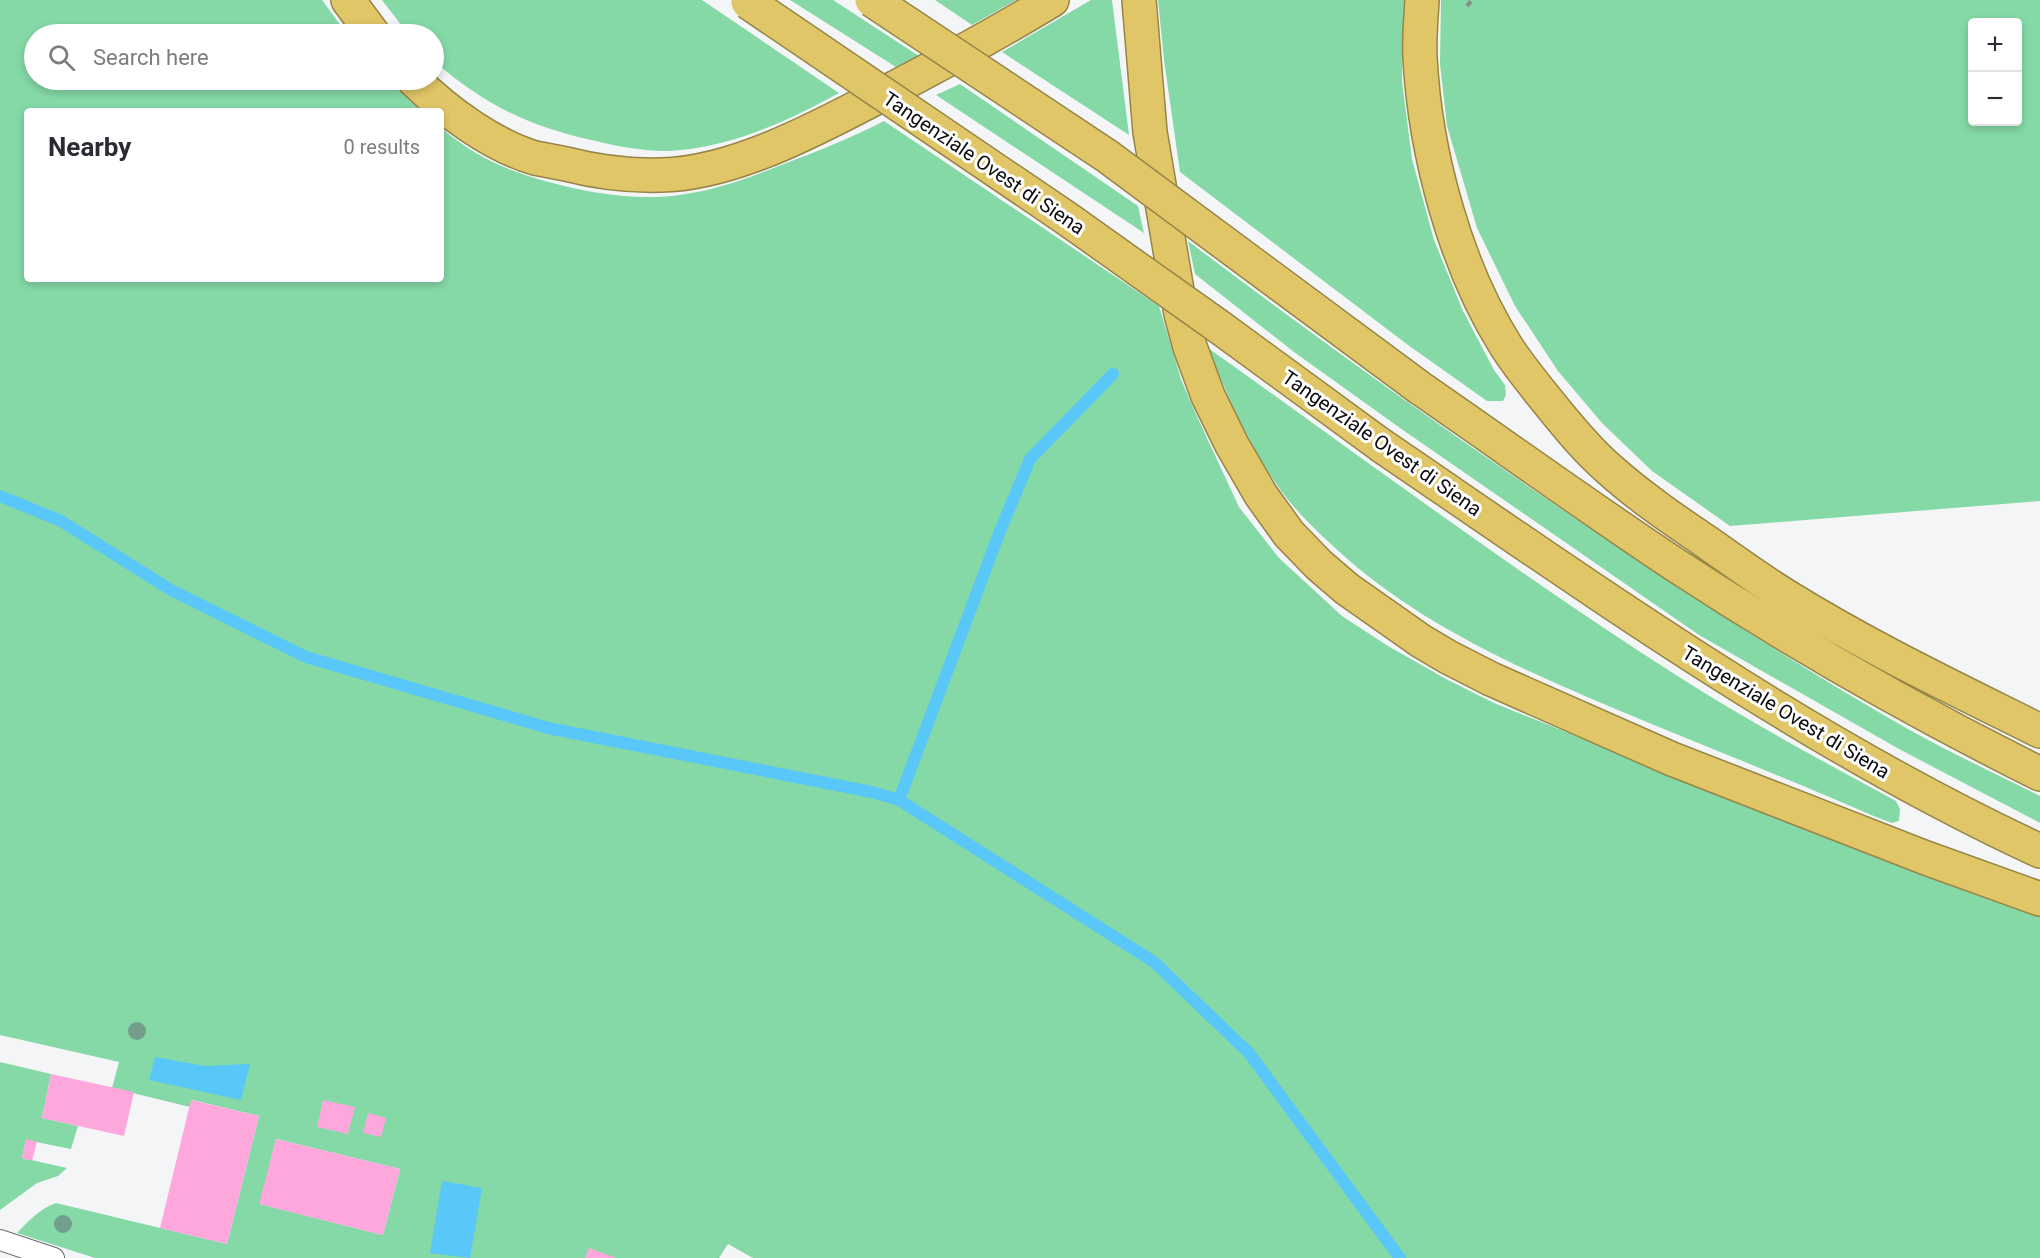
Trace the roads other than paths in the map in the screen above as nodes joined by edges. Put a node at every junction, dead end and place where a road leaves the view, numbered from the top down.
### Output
1 (348, 0) edge
2 (872, 0) edge
3 (1052, 0) edge
4 (1139, 0) edge
5 (1422, 0) edge
6 (747, 1) edge
7 (366, 24) edge
8 (425, 90) edge
9 (2040, 731) edge
10 (2040, 774) edge
11 (2040, 851) edge
12 (2040, 899) edge
13 (0, 1240) edge
14 (54, 1258) edge

1 - 7 highway
2 - 10 highway, bridge
3 - 8 highway
4 - 12 highway
5 - 9 highway
6 - 11 highway, Tangenziale Ovest di Siena, bridge
13 - 14 lane

